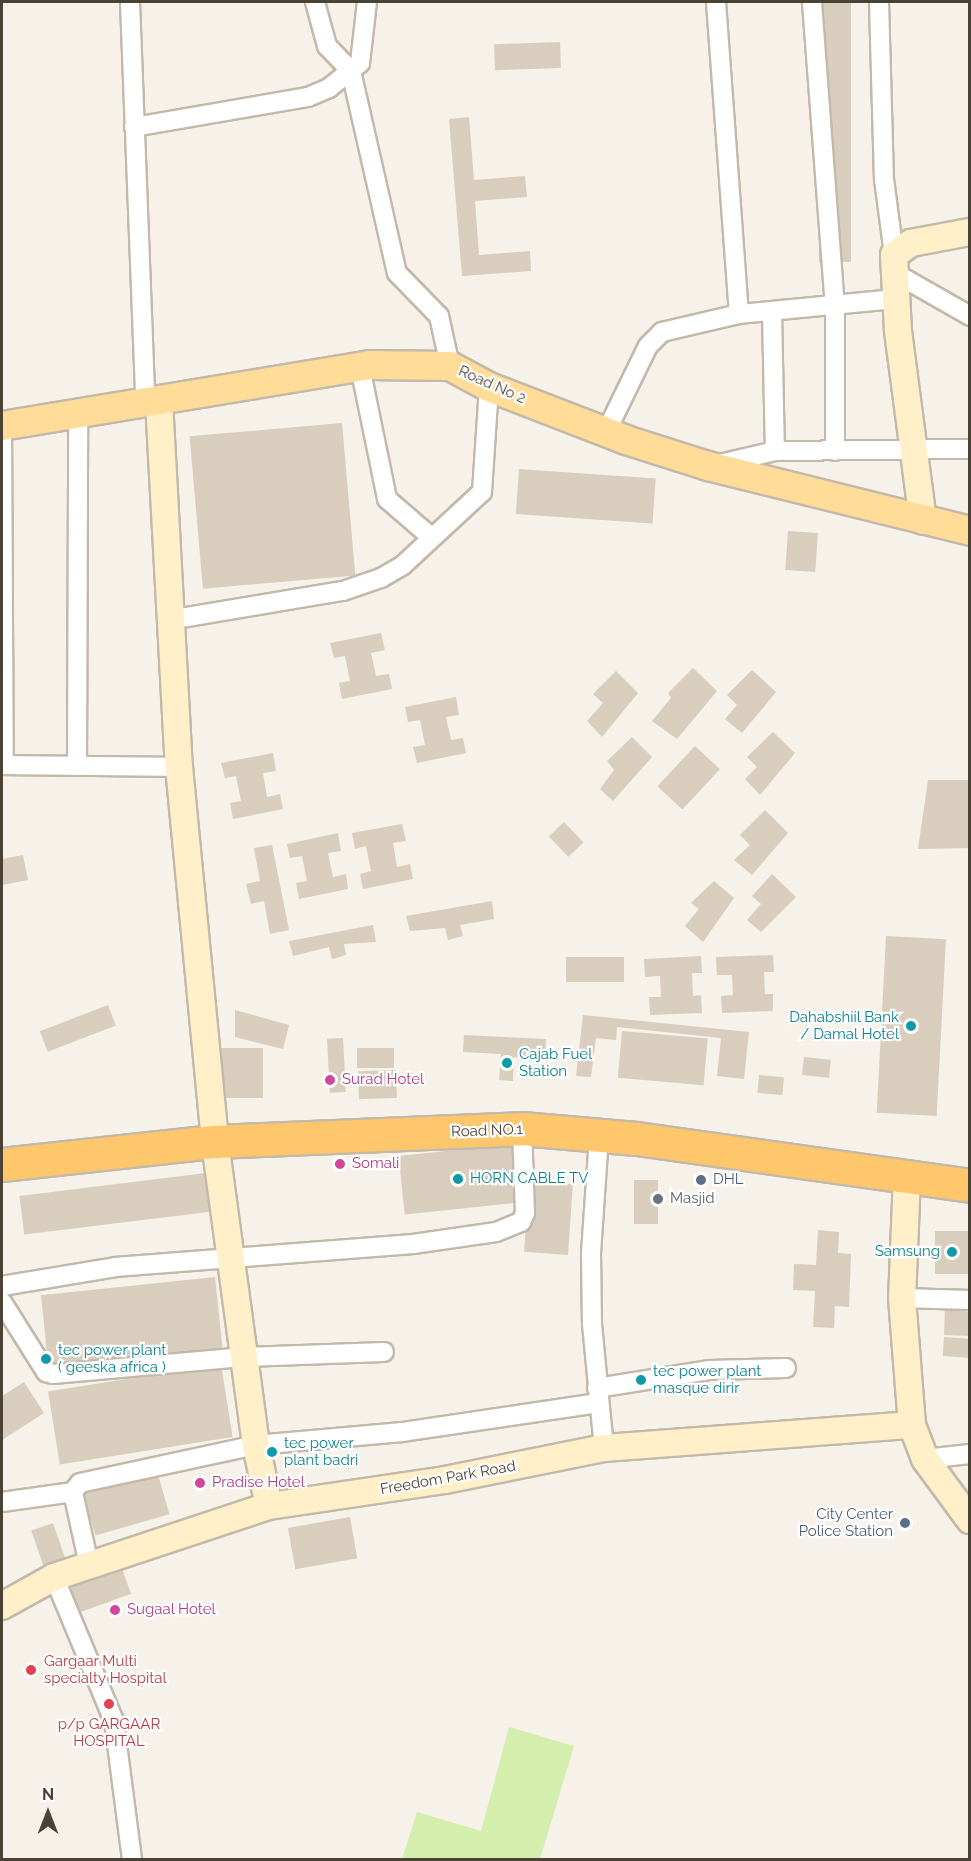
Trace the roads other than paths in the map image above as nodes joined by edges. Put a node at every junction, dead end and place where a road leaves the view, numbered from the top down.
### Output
1 (130, 2) edge
2 (315, 2) edge
3 (716, 2) edge
4 (812, 2) edge
5 (879, 2) edge
6 (370, 5) edge
7 (351, 71) junction
8 (134, 128) junction
9 (969, 232) edge
10 (894, 263) junction
11 (896, 299) junction
12 (835, 306) junction
13 (772, 312) junction
14 (739, 314) junction
15 (969, 316) edge
16 (450, 366) junction
17 (360, 367) junction
18 (489, 387) junction
19 (152, 400) junction
20 (78, 414) junction
21 (2, 426) edge
22 (607, 430) junction
23 (969, 449) edge
24 (775, 451) junction
25 (835, 451) junction
26 (914, 451) junction
27 (708, 466) junction
28 (923, 520) junction
29 (969, 531) edge
30 (431, 537) junction
31 (169, 620) junction
32 (3, 765) edge
33 (77, 766) junction
34 (179, 767) junction
35 (522, 1129) junction
36 (598, 1136) junction
37 (214, 1142) junction
38 (2, 1165) edge
39 (907, 1176) junction
40 (969, 1186) edge
41 (229, 1261) junction
42 (2, 1286) edge
43 (902, 1298) junction
44 (969, 1300) edge
45 (2, 1302) edge
46 (384, 1352) dead end
47 (245, 1357) junction
48 (786, 1368) dead end
49 (598, 1395) junction
50 (912, 1425) junction
51 (256, 1445) junction
52 (604, 1448) junction
53 (969, 1454) edge
54 (925, 1459) junction
55 (73, 1492) junction
56 (2, 1502) edge
57 (268, 1506) junction
58 (969, 1520) edge
59 (89, 1565) junction
60 (54, 1577) junction
61 (2, 1606) edge
62 (132, 1860) edge

1 - 8 street
2 - 7 street
3 - 14 street
4 - 12 street
5 - 10 street
6 - 7 street
7 - 8 street
7 - 16 street
8 - 19 street
9 - 10 street
10 - 11 street
10 - 15 street
11 - 12 street
11 - 26 street
12 - 13 street
12 - 25 street
13 - 14 street
13 - 24 street
14 - 22 street
16 - 17 main road, Road No 2
16 - 18 main road, Road No 2
17 - 19 main road, Road No 2
17 - 30 street
18 - 22 main road, Road No 2
18 - 30 street
19 - 20 main road, Road No 2
19 - 31 street
20 - 21 main road, Road No 2
20 - 33 street
21 - 32 street
22 - 27 main road, Road No 2
23 - 26 street
24 - 25 street
24 - 27 street
25 - 26 street
26 - 28 street
27 - 28 main road, Road No 2
28 - 29 main road, Road No 2
30 - 31 street
31 - 34 street
32 - 33 street
33 - 34 street
34 - 37 street
35 - 36 highway, Road NO.1
35 - 37 highway, Road NO.1
35 - 41 street
36 - 39 highway, Road NO.1
36 - 49 street
37 - 38 highway, Road NO.1
37 - 41 street
39 - 40 highway, Road NO.1
39 - 43 street
41 - 42 street
41 - 47 street
43 - 44 street
43 - 50 street
45 - 47 street
46 - 47 street
47 - 51 street
48 - 49 street
49 - 51 street
49 - 52 street
50 - 52 street, Freedom Park Road
50 - 54 street
51 - 55 street
51 - 57 street
52 - 57 street, Freedom Park Road
53 - 54 street
54 - 58 street
55 - 56 street
55 - 59 street
57 - 59 street, Freedom Park Road
59 - 60 street, Freedom Park Road
60 - 61 street, Freedom Park Road
60 - 62 street

